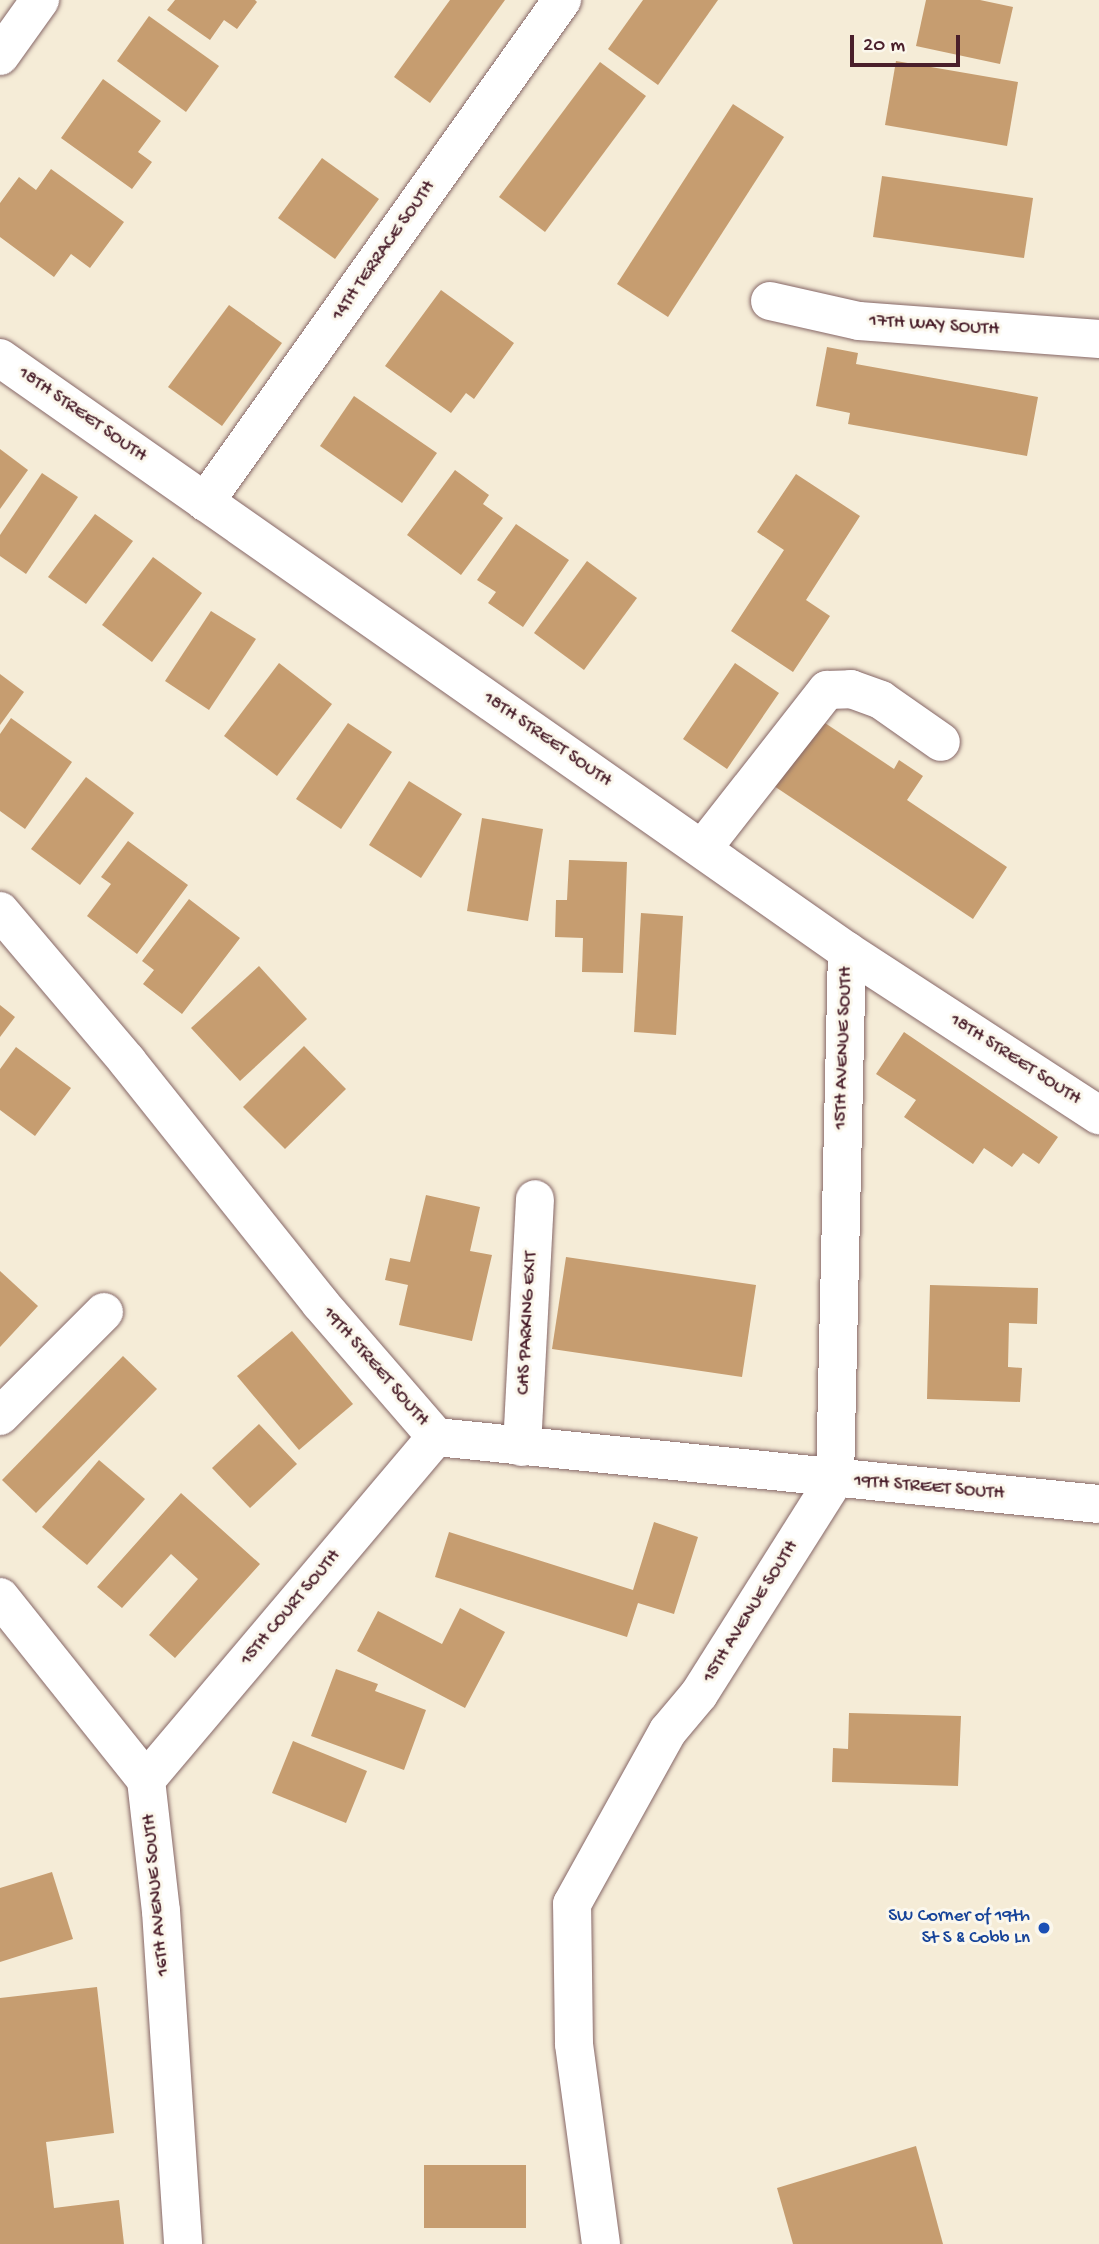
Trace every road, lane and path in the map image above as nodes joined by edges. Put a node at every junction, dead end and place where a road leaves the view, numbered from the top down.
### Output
1 (40, 0) edge
2 (562, 0) edge
3 (0, 56) edge
4 (770, 302) dead end
5 (1099, 339) edge
6 (0, 358) edge
7 (205, 502) junction
8 (941, 742) dead end
9 (703, 848) junction
10 (0, 911) edge
11 (848, 951) junction
12 (1099, 1115) edge
13 (534, 1199) dead end
14 (104, 1312) dead end
15 (0, 1416) edge
16 (436, 1437) junction
17 (522, 1447) junction
18 (835, 1479) junction
19 (1099, 1504) edge
20 (0, 1597) edge
21 (146, 1780) junction
22 (183, 2244) edge
23 (601, 2244) edge

1 - 3 street
2 - 7 street, 14TH TERRACE SOUTH
4 - 5 street, 17TH WAY SOUTH
6 - 7 street, 18TH STREET SOUTH
7 - 9 street, 18TH STREET SOUTH
8 - 9 street
9 - 11 street, 18TH STREET SOUTH
10 - 16 street, 19TH STREET SOUTH
11 - 12 street, 18TH STREET SOUTH
11 - 18 street, 15TH AVENUE SOUTH
13 - 17 street, CHS PARKING EXIT
14 - 15 street
16 - 17 street, 19TH STREET SOUTH
16 - 21 street, 15TH COURT SOUTH
17 - 18 street, 19TH STREET SOUTH
18 - 19 street, 19TH STREET SOUTH
18 - 23 street, 15TH AVENUE SOUTH
20 - 21 street
21 - 22 street, 16TH AVENUE SOUTH

